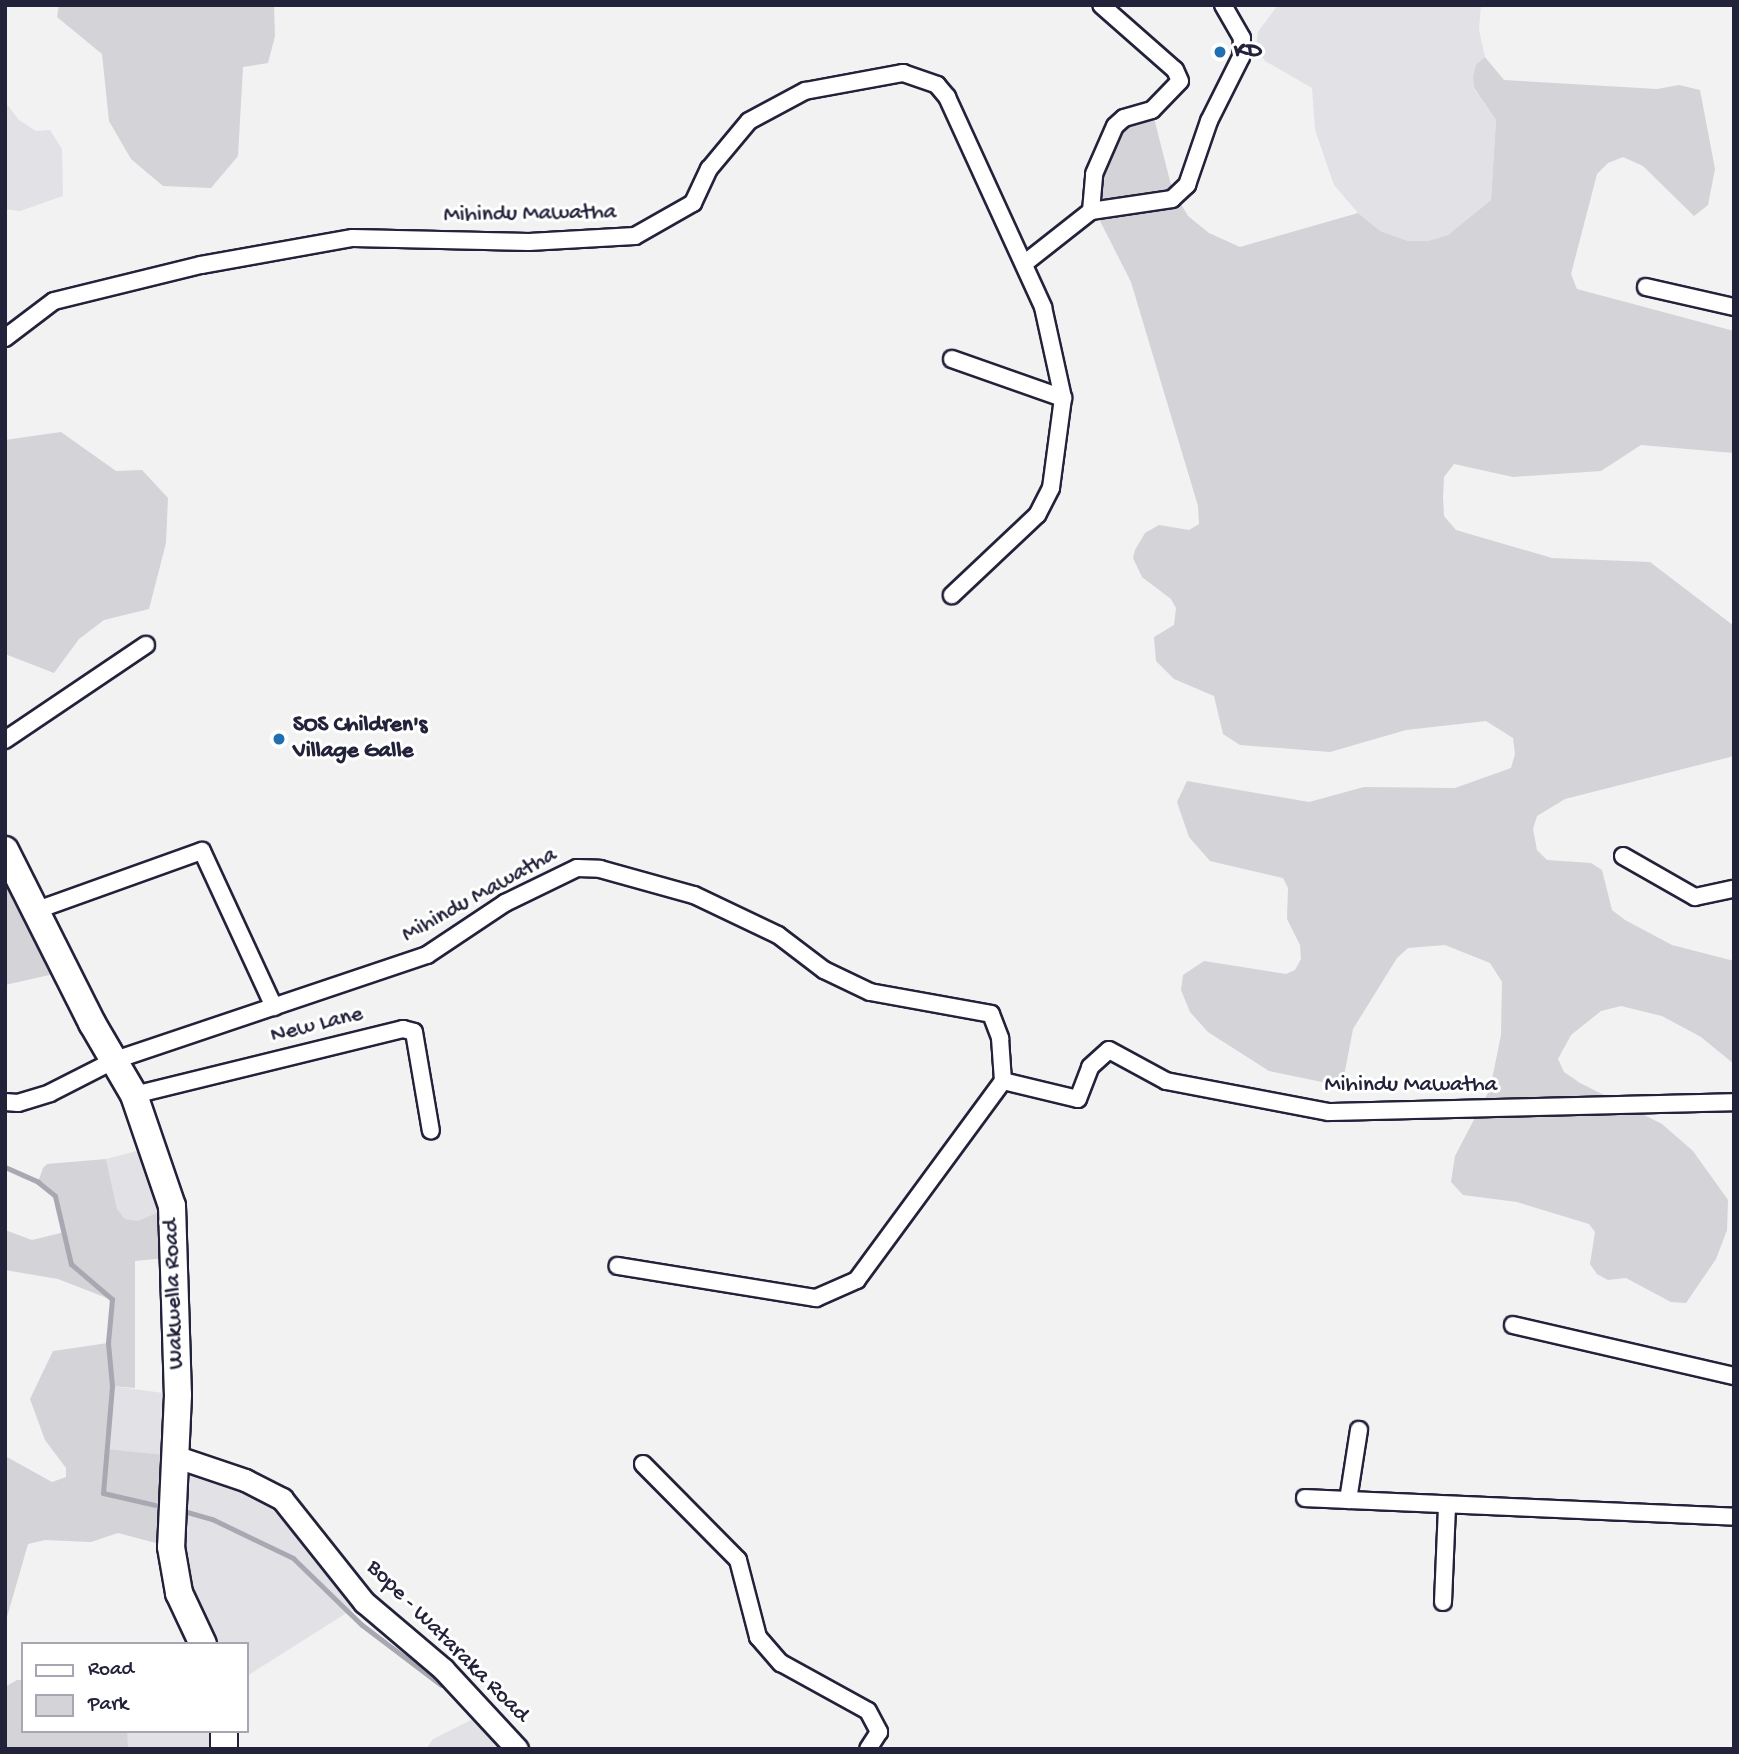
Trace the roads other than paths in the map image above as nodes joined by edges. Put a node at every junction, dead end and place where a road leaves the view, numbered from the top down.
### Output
1 (1101, 5) edge
2 (1223, 5) edge
3 (1091, 211) junction
4 (1025, 263) junction
5 (1646, 287) dead end
6 (1734, 307) edge
7 (5, 338) edge
8 (952, 359) dead end
9 (1063, 398) junction
10 (952, 595) dead end
11 (146, 645) dead end
12 (5, 740) edge
13 (5, 850) edge
14 (1623, 856) dead end
15 (1734, 889) edge
16 (37, 910) junction
17 (274, 1007) junction
18 (116, 1060) junction
19 (1003, 1081) junction
20 (134, 1095) junction
21 (5, 1102) edge
22 (1734, 1102) edge
23 (431, 1131) dead end
24 (618, 1266) dead end
25 (1513, 1325) dead end
26 (1734, 1376) edge
27 (1359, 1430) dead end
28 (174, 1456) junction
29 (643, 1464) dead end
30 (1305, 1498) dead end
31 (1348, 1500) junction
32 (1447, 1505) junction
33 (1734, 1517) edge
34 (1443, 1602) dead end
35 (202, 1642) edge
36 (517, 1749) edge
37 (868, 1749) edge

1 - 3 street
2 - 3 street
3 - 4 street
4 - 7 street, Mihindu Mawatha
4 - 9 street, Mihindu Mawatha
5 - 6 street
8 - 9 street
9 - 10 street, Mihindu Mawatha
11 - 12 street
13 - 16 main road, Wakwella Road
14 - 15 street
16 - 17 street
16 - 18 main road, Wakwella Road
17 - 18 street, Mihindu Mawatha
17 - 19 street, Mihindu Mawatha
18 - 20 main road, Wakwella Road
18 - 21 street, Mihindu Mawatha
19 - 22 street, Mihindu Mawatha
19 - 24 street
20 - 23 street, New Lane
20 - 28 main road, Wakwella Road
25 - 26 street
27 - 31 street
28 - 35 main road, Wakwella Road
28 - 36 street, Bope - Wataraka Road
29 - 37 street
30 - 31 street
31 - 32 street
32 - 33 street
32 - 34 street

